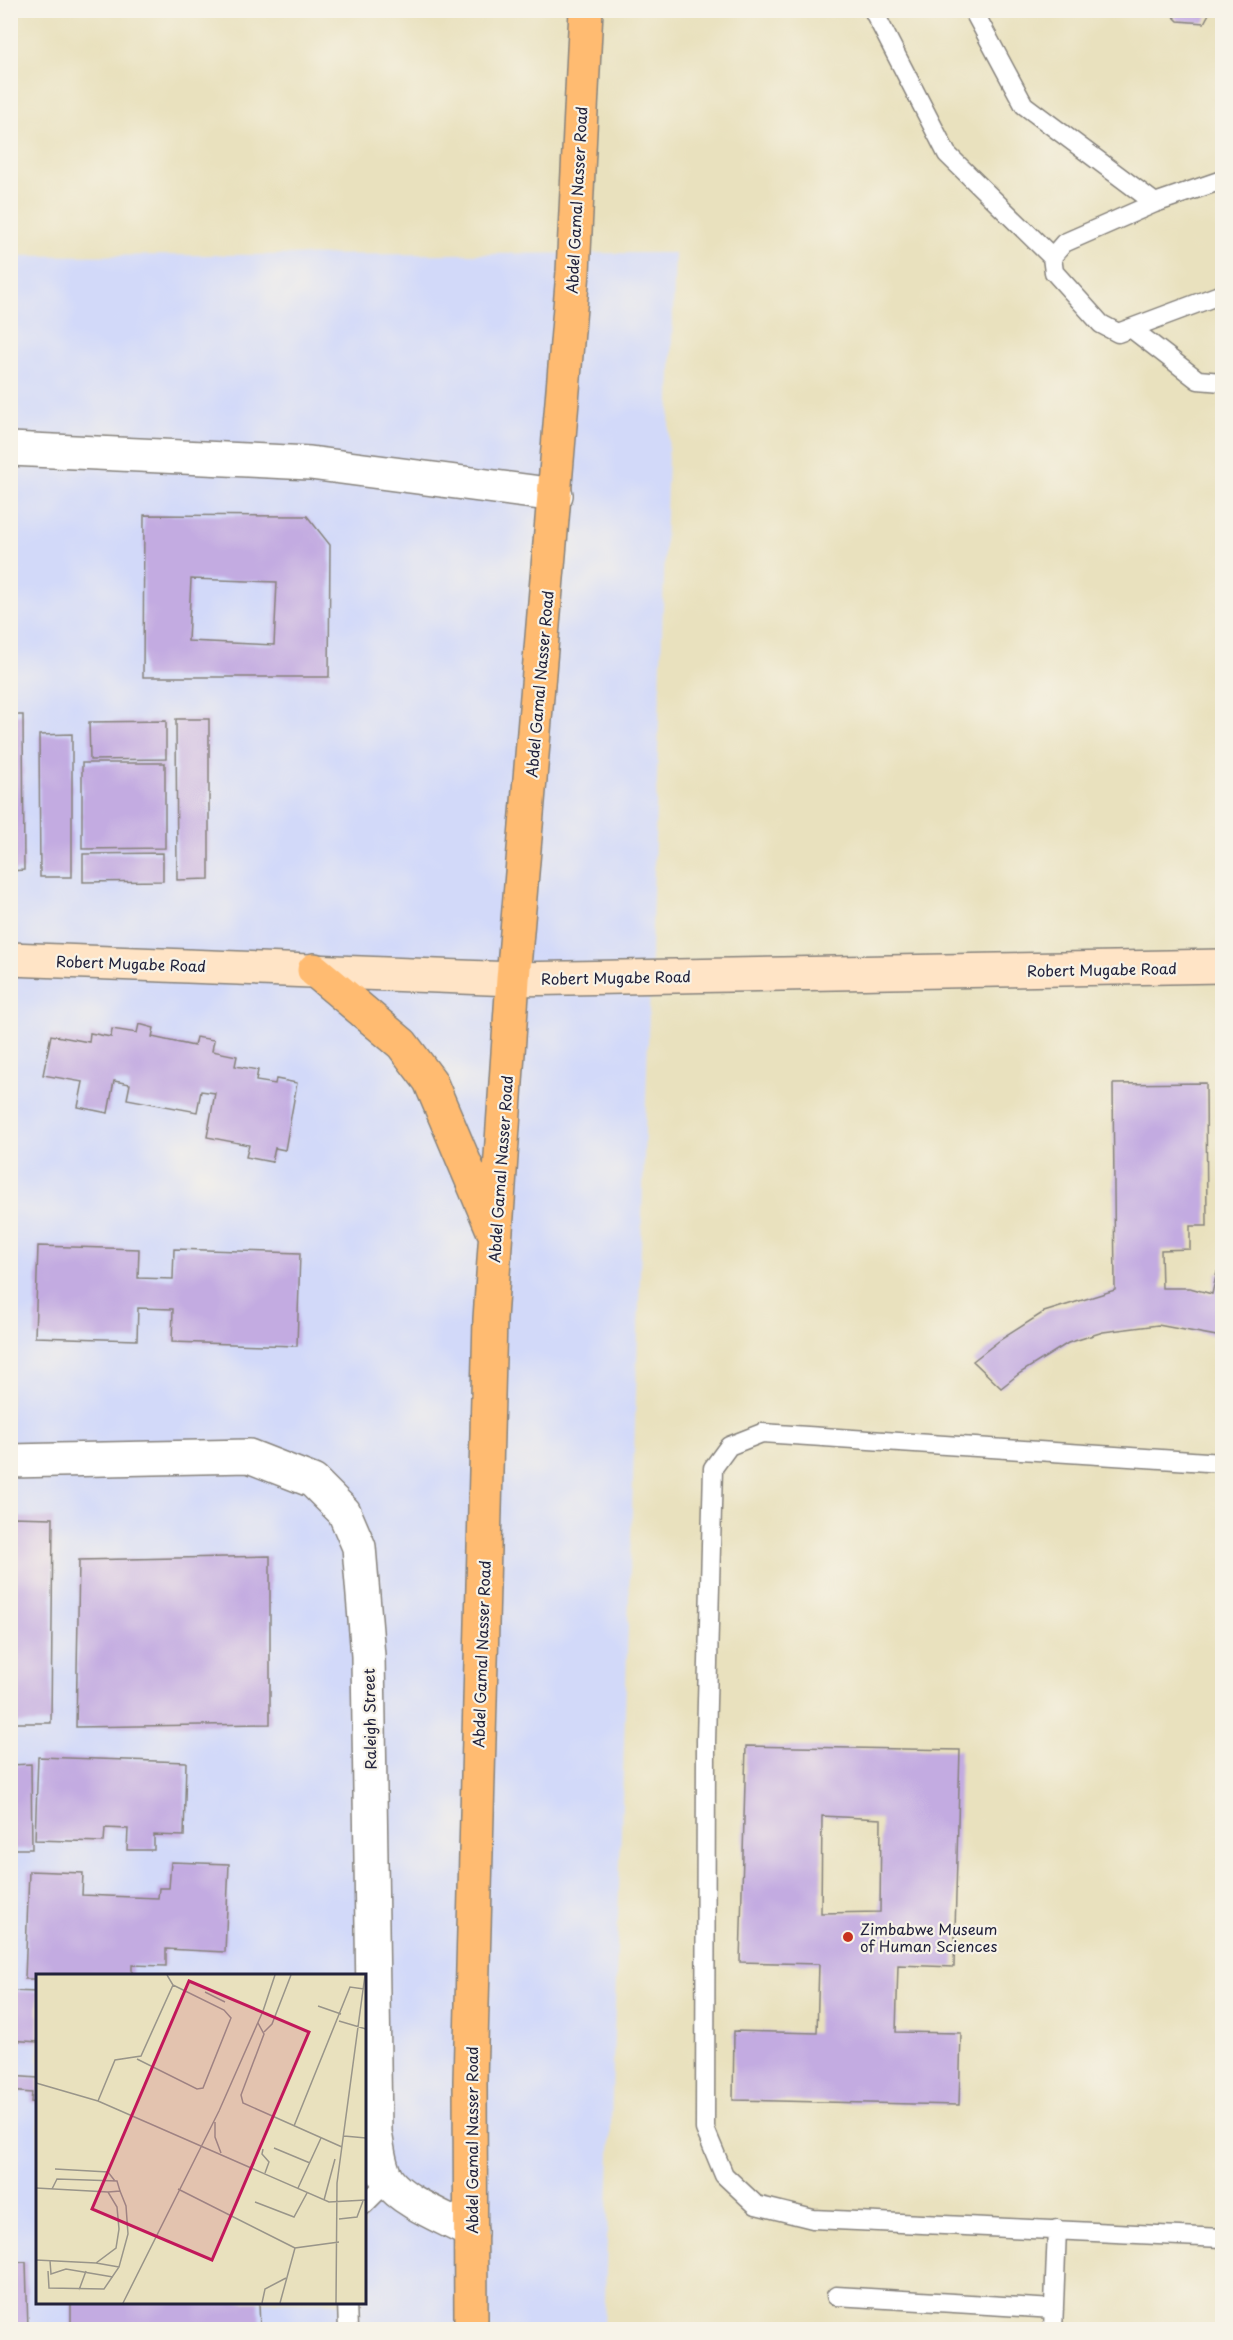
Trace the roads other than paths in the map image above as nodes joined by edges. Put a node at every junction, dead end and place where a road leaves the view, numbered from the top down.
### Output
1 (586, 10) edge
2 (873, 10) edge
3 (973, 10) edge
4 (1222, 180) edge
5 (1155, 203) junction
6 (1052, 257) junction
7 (1222, 294) edge
8 (1132, 329) junction
9 (1222, 382) edge
10 (10, 449) edge
11 (556, 495) junction
12 (10, 959) edge
13 (1222, 966) edge
14 (314, 970) junction
15 (513, 979) junction
16 (496, 1237) junction
17 (10, 1461) edge
18 (1222, 1462) edge
19 (388, 2181) junction
20 (366, 2203) edge
21 (1057, 2229) junction
22 (471, 2232) junction
23 (1222, 2238) edge
24 (836, 2296) dead end
25 (346, 2304) edge
26 (1054, 2310) junction
27 (348, 2330) edge
28 (471, 2330) edge
29 (1053, 2330) edge

1 - 11 highway, Abdel Gamal Nasser Road
2 - 6 lane
3 - 5 lane
4 - 5 lane
5 - 6 lane
6 - 8 lane
7 - 8 lane
8 - 9 lane
10 - 11 street
11 - 15 highway, Abdel Gamal Nasser Road
12 - 14 main road, Robert Mugabe Road
13 - 15 main road, Robert Mugabe Road
14 - 15 main road, Robert Mugabe Road
14 - 16 highway
15 - 16 highway, Abdel Gamal Nasser Road
16 - 22 highway, Abdel Gamal Nasser Road
17 - 19 street, Raleigh Street
18 - 21 lane
19 - 20 lane
19 - 22 street
21 - 23 lane
21 - 26 lane
22 - 28 highway, Abdel Gamal Nasser Road
24 - 26 lane
25 - 27 lane
26 - 29 lane

